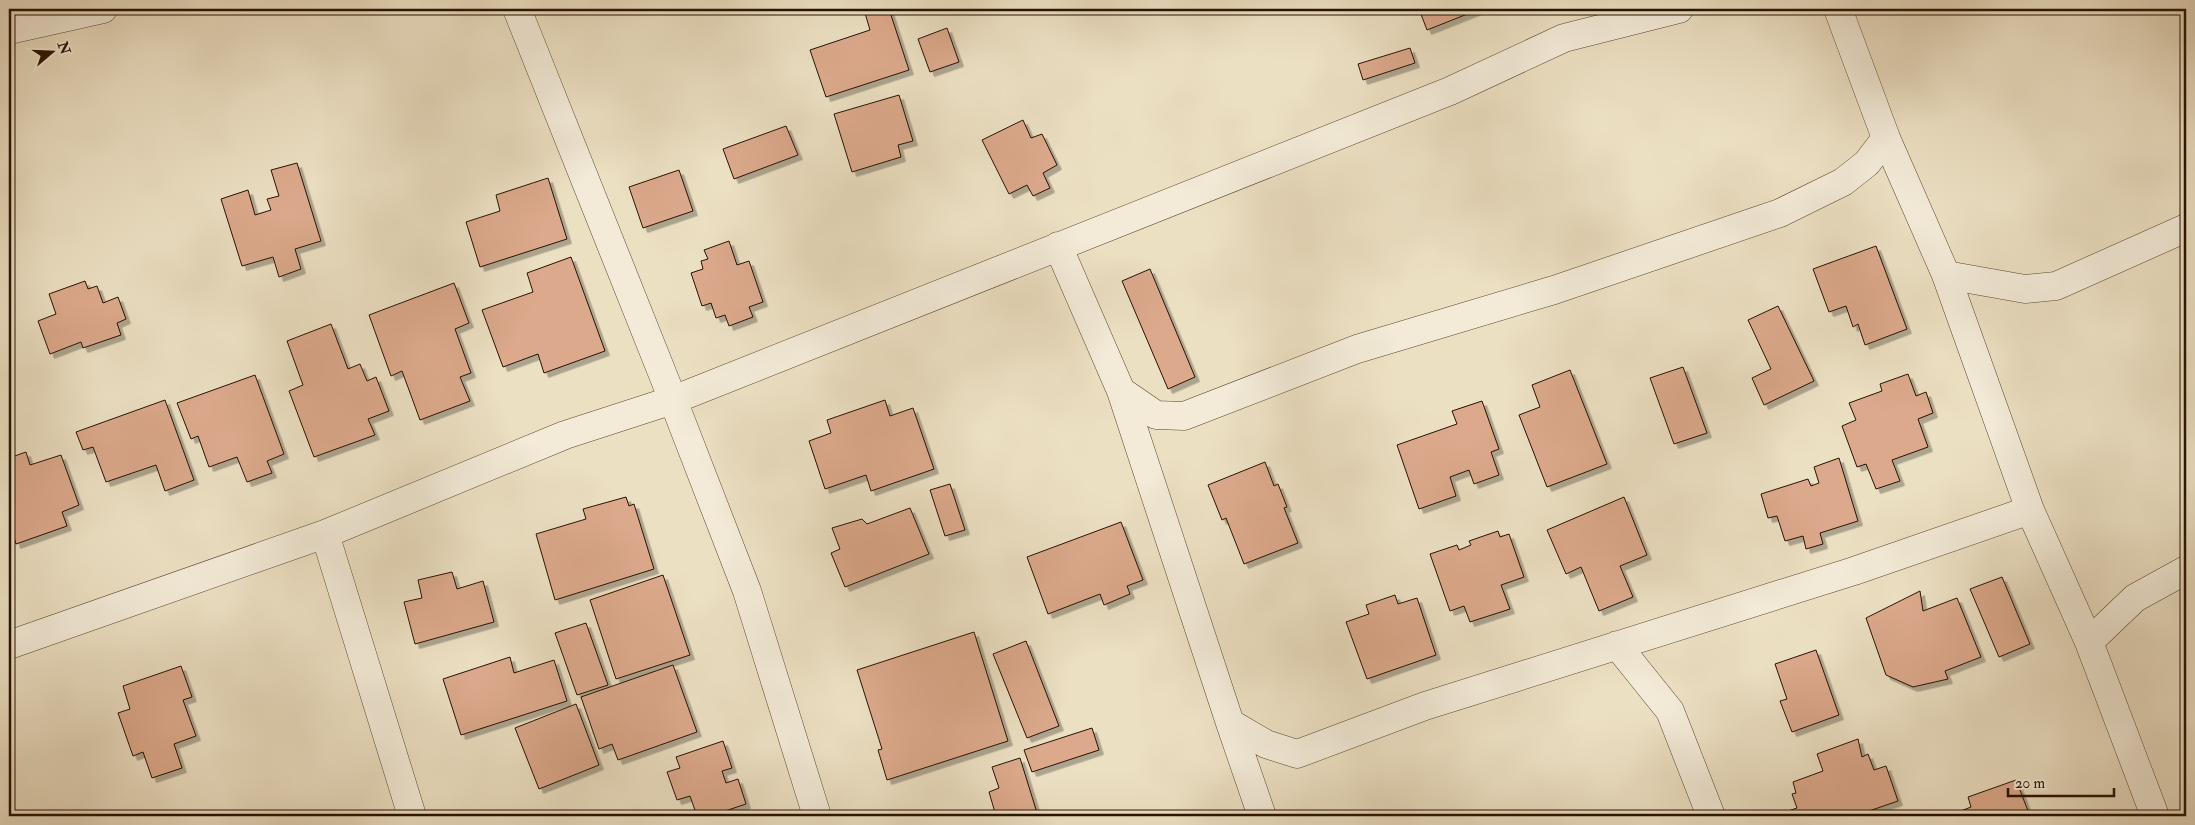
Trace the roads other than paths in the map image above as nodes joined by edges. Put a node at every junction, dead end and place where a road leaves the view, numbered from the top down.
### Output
1 (103, 9) edge
2 (517, 9) edge
3 (1679, 9) edge
4 (1838, 9) edge
5 (10, 27) edge
6 (1886, 138) junction
7 (2186, 228) edge
8 (1058, 246) junction
9 (1946, 275) junction
10 (1121, 391) junction
11 (673, 400) junction
12 (2030, 510) junction
13 (326, 534) junction
14 (2186, 570) edge
15 (2090, 642) junction
16 (9, 645) edge
17 (1616, 645) junction
18 (1230, 723) junction
19 (412, 816) edge
20 (816, 816) edge
21 (1262, 816) edge
22 (1711, 816) edge
23 (2155, 816) edge

1 - 5 street
2 - 11 street
3 - 8 street
4 - 6 street
6 - 9 street
6 - 10 street
7 - 9 street
8 - 10 street
8 - 11 street
9 - 12 street
10 - 18 street
11 - 13 street
11 - 20 street
12 - 15 street
12 - 17 street
13 - 16 street
13 - 19 street
14 - 15 street
15 - 23 street
17 - 18 street
17 - 22 street
18 - 21 street

